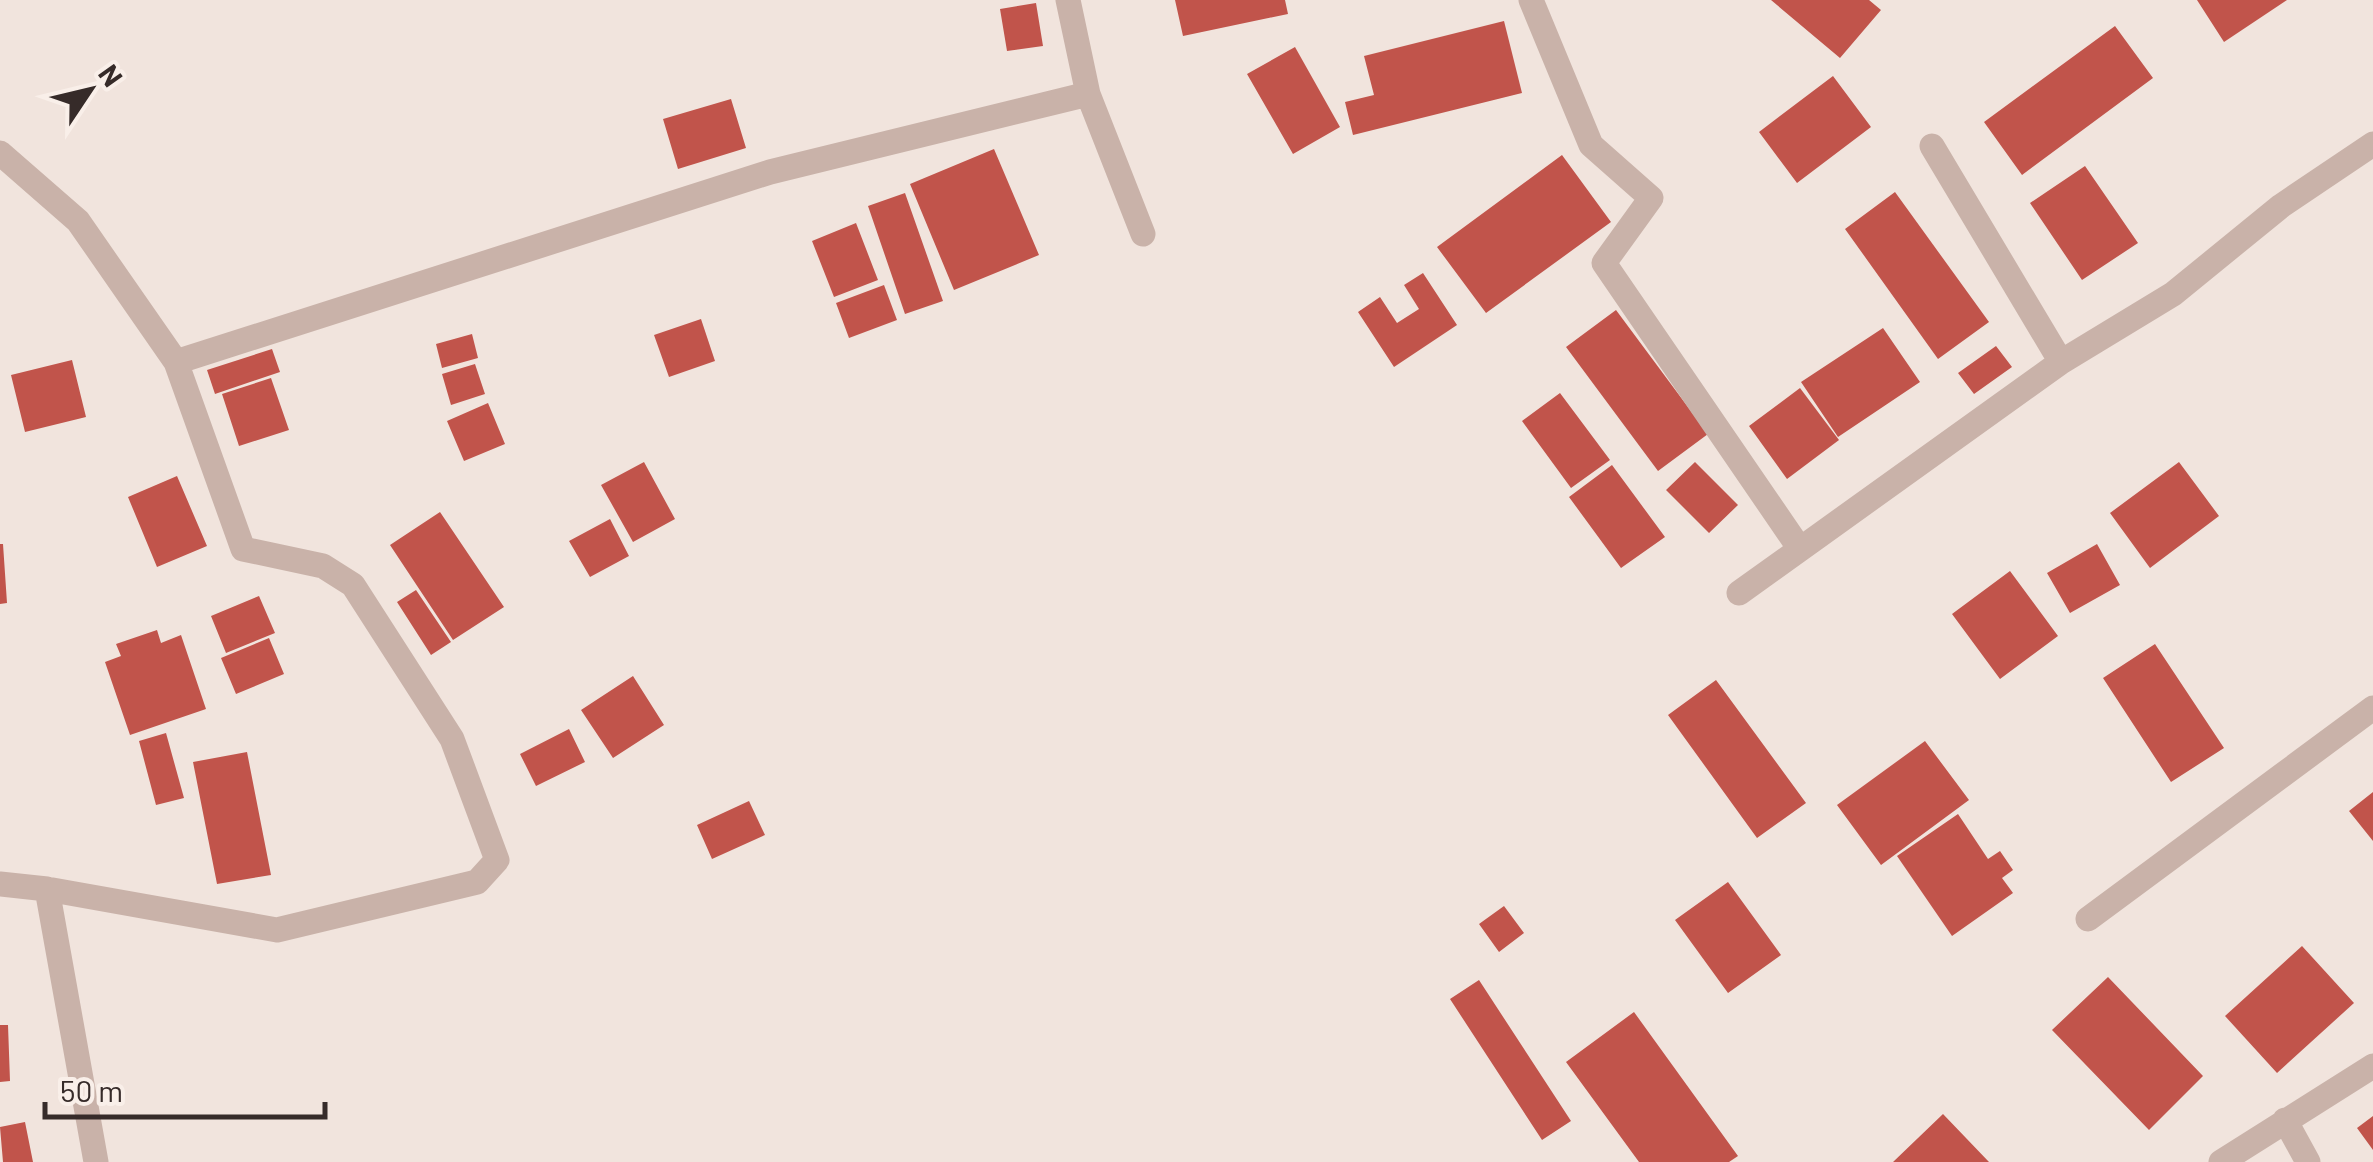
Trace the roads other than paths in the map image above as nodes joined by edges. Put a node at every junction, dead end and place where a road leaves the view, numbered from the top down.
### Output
1 (1068, 0) edge
2 (1531, 0) edge
3 (1088, 94) junction
4 (2373, 144) edge
5 (1932, 146) dead end
6 (0, 152) edge
7 (1142, 234) dead end
8 (176, 362) junction
9 (2061, 362) junction
10 (1800, 549) junction
11 (1739, 593) dead end
12 (2373, 708) edge
13 (0, 884) edge
14 (47, 888) junction
15 (2088, 919) dead end
16 (2373, 1066) edge
17 (2285, 1120) junction
18 (96, 1162) edge
19 (2221, 1162) edge
20 (2308, 1162) edge

1 - 3 street
2 - 10 street
3 - 7 street
3 - 8 street
4 - 9 street
5 - 9 street
6 - 8 street
8 - 14 street
9 - 10 street
10 - 11 street
12 - 15 street
13 - 14 street
14 - 18 street
16 - 17 street
17 - 19 street
17 - 20 street

